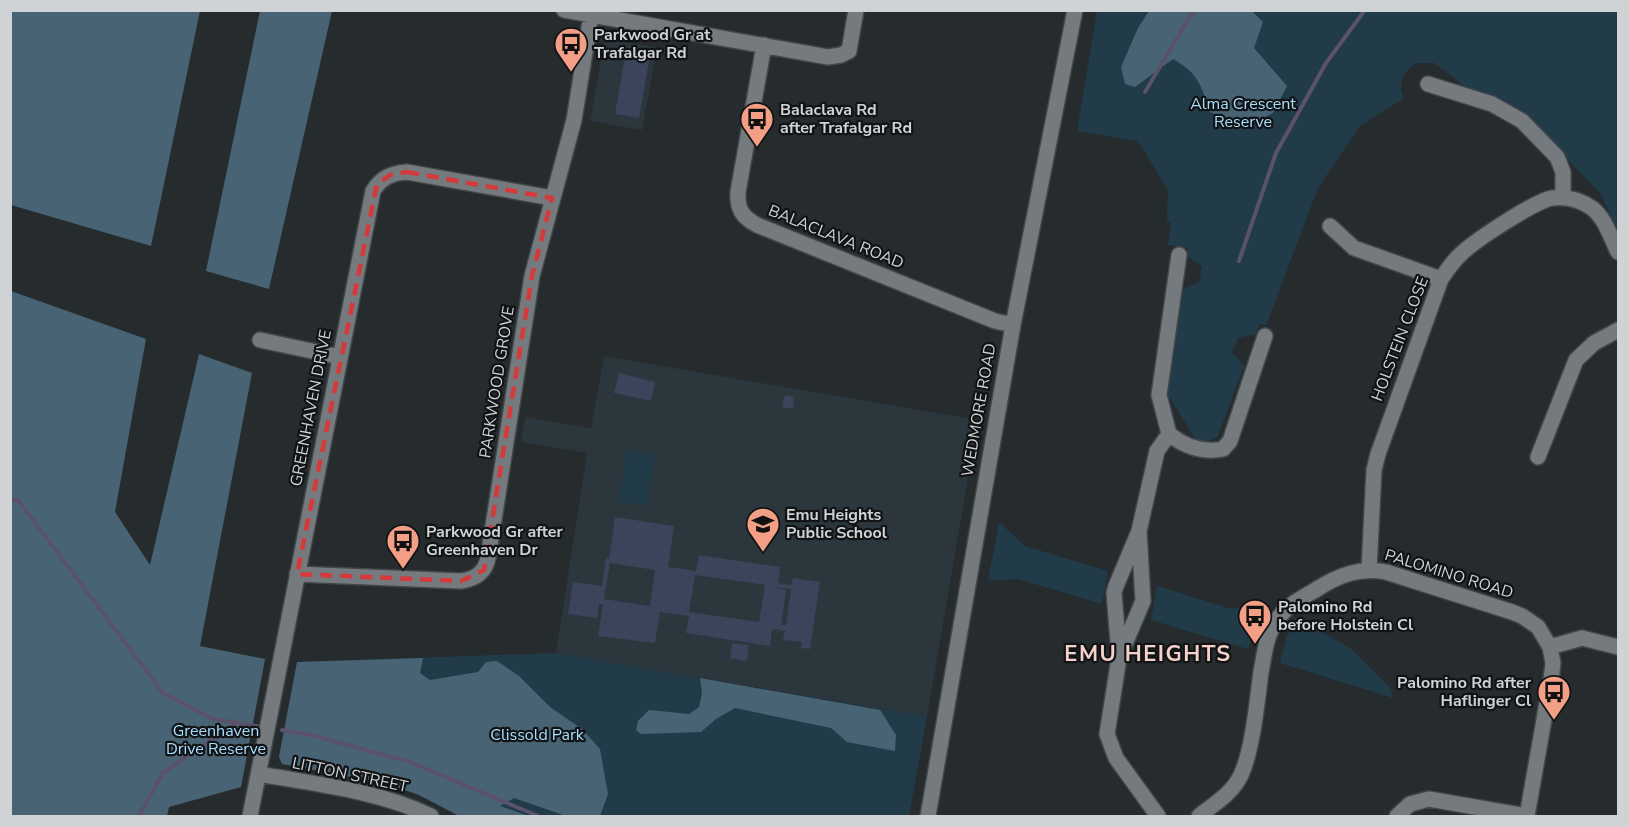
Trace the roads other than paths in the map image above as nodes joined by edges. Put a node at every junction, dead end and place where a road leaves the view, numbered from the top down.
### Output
1 (564, 10) edge
2 (856, 10) edge
3 (1075, 10) edge
4 (591, 15) junction
5 (764, 45) junction
6 (1428, 84) dead end
7 (552, 198) junction
8 (1563, 198) junction
9 (1330, 226) dead end
10 (1618, 252) edge
11 (1179, 255) dead end
12 (1441, 279) junction
13 (1012, 325) junction
14 (1618, 330) edge
15 (1265, 336) dead end
16 (260, 340) dead end
17 (340, 357) junction
18 (1168, 434) junction
19 (1539, 457) dead end
20 (1139, 531) junction
21 (1369, 570) junction
22 (297, 574) junction
23 (1550, 647) junction
24 (1618, 647) edge
25 (1119, 658) junction
26 (259, 774) junction
27 (250, 816) edge
28 (431, 816) edge
29 (928, 816) edge
30 (1158, 816) edge
31 (1199, 816) edge
32 (1397, 816) edge
33 (1527, 816) edge

1 - 4 street
2 - 5 street
3 - 13 street, WEDMORE ROAD
4 - 5 street
4 - 7 street, PARKWOOD GROVE
5 - 13 street, BALACLAVA ROAD
6 - 8 street
7 - 17 street, GREENHAVEN DRIVE
7 - 22 street, PARKWOOD GROVE
8 - 10 street
8 - 12 street, HOLSTEIN CLOSE
9 - 12 street
11 - 18 street
12 - 21 street, HOLSTEIN CLOSE
13 - 29 street, WEDMORE ROAD
14 - 19 street
15 - 18 street
16 - 17 street
17 - 22 street, GREENHAVEN DRIVE
18 - 20 street
20 - 25 street
20 - 25 street
21 - 23 street, PALOMINO ROAD
21 - 31 street, PALOMINO ROAD
22 - 26 street, GREENHAVEN DRIVE
23 - 24 street
23 - 33 street
25 - 30 street
26 - 27 street, GREENHAVEN DRIVE
26 - 28 street, LITTON STREET
32 - 33 street

